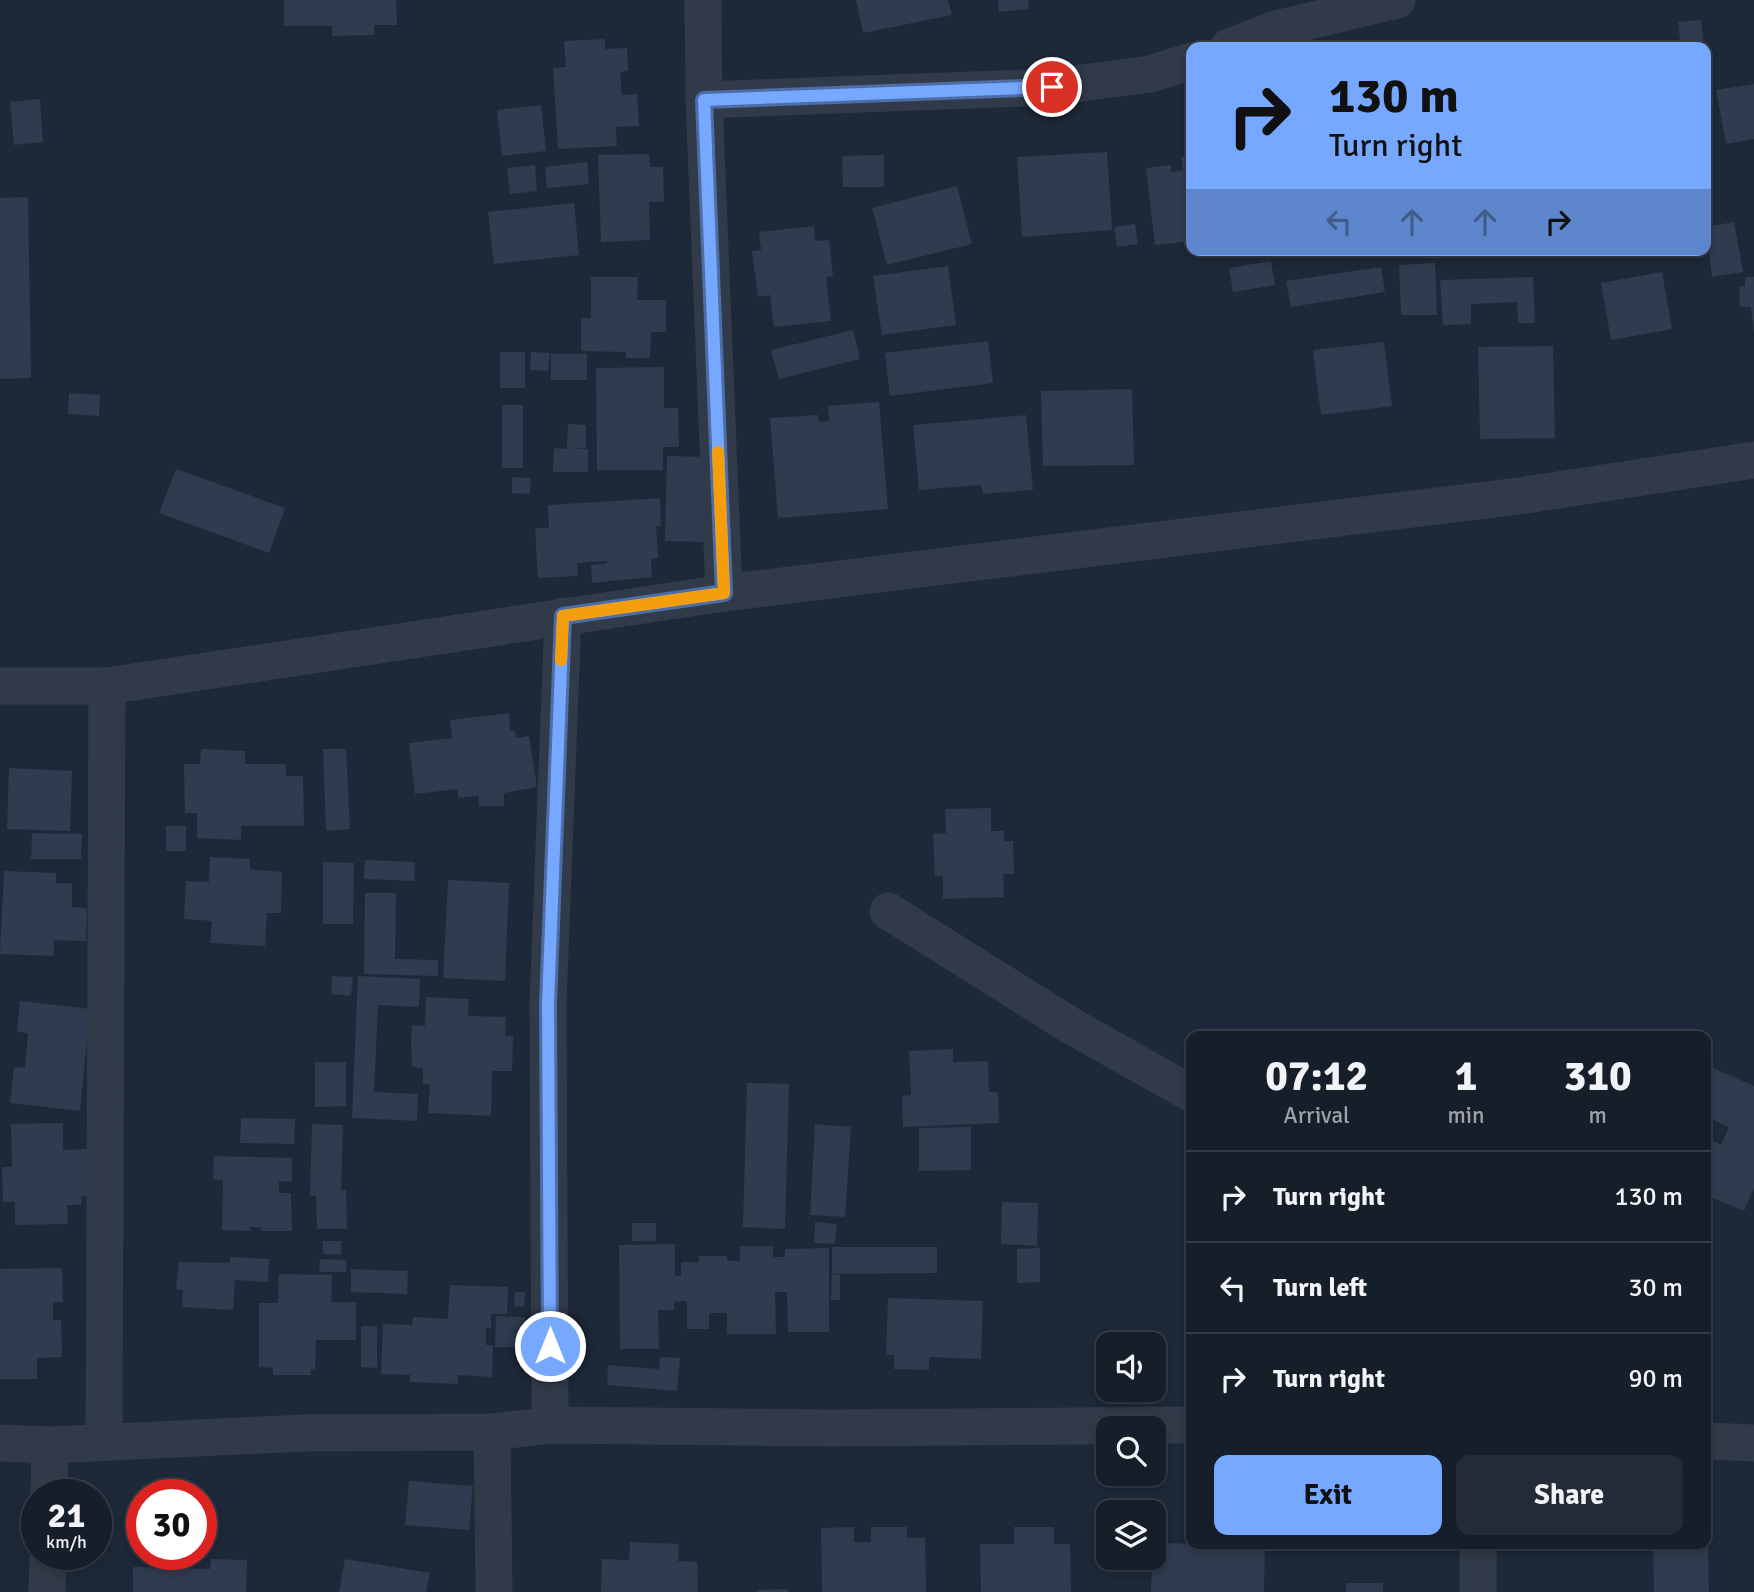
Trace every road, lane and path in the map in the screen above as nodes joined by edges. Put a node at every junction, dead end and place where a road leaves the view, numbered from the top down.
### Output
1 (703, 0) edge
2 (1396, 0) edge
3 (1241, 42) edge
4 (1186, 63) edge
5 (704, 100) junction
6 (1754, 460) edge
7 (724, 593) junction
8 (563, 616) junction
9 (0, 686) edge
10 (107, 686) junction
11 (888, 911) dead end
12 (1186, 1091) edge
13 (550, 1425) junction
14 (1186, 1425) edge
15 (492, 1432) junction
16 (1711, 1441) edge
17 (104, 1442) junction
18 (0, 1443) edge
19 (1754, 1443) edge
20 (50, 1446) junction
21 (49, 1479) edge
22 (1478, 1549) edge
23 (48, 1570) edge
24 (47, 1592) edge
25 (494, 1592) edge
26 (1478, 1592) edge

1 - 5 street
2 - 3 street
4 - 5 street
5 - 7 street
6 - 7 street
7 - 8 street
8 - 10 street
8 - 13 street
9 - 10 street
10 - 17 street
11 - 12 street
13 - 14 street
13 - 15 street
15 - 17 street
15 - 25 street
16 - 19 street
17 - 20 street
18 - 20 street
20 - 21 street
22 - 26 street
23 - 24 street

